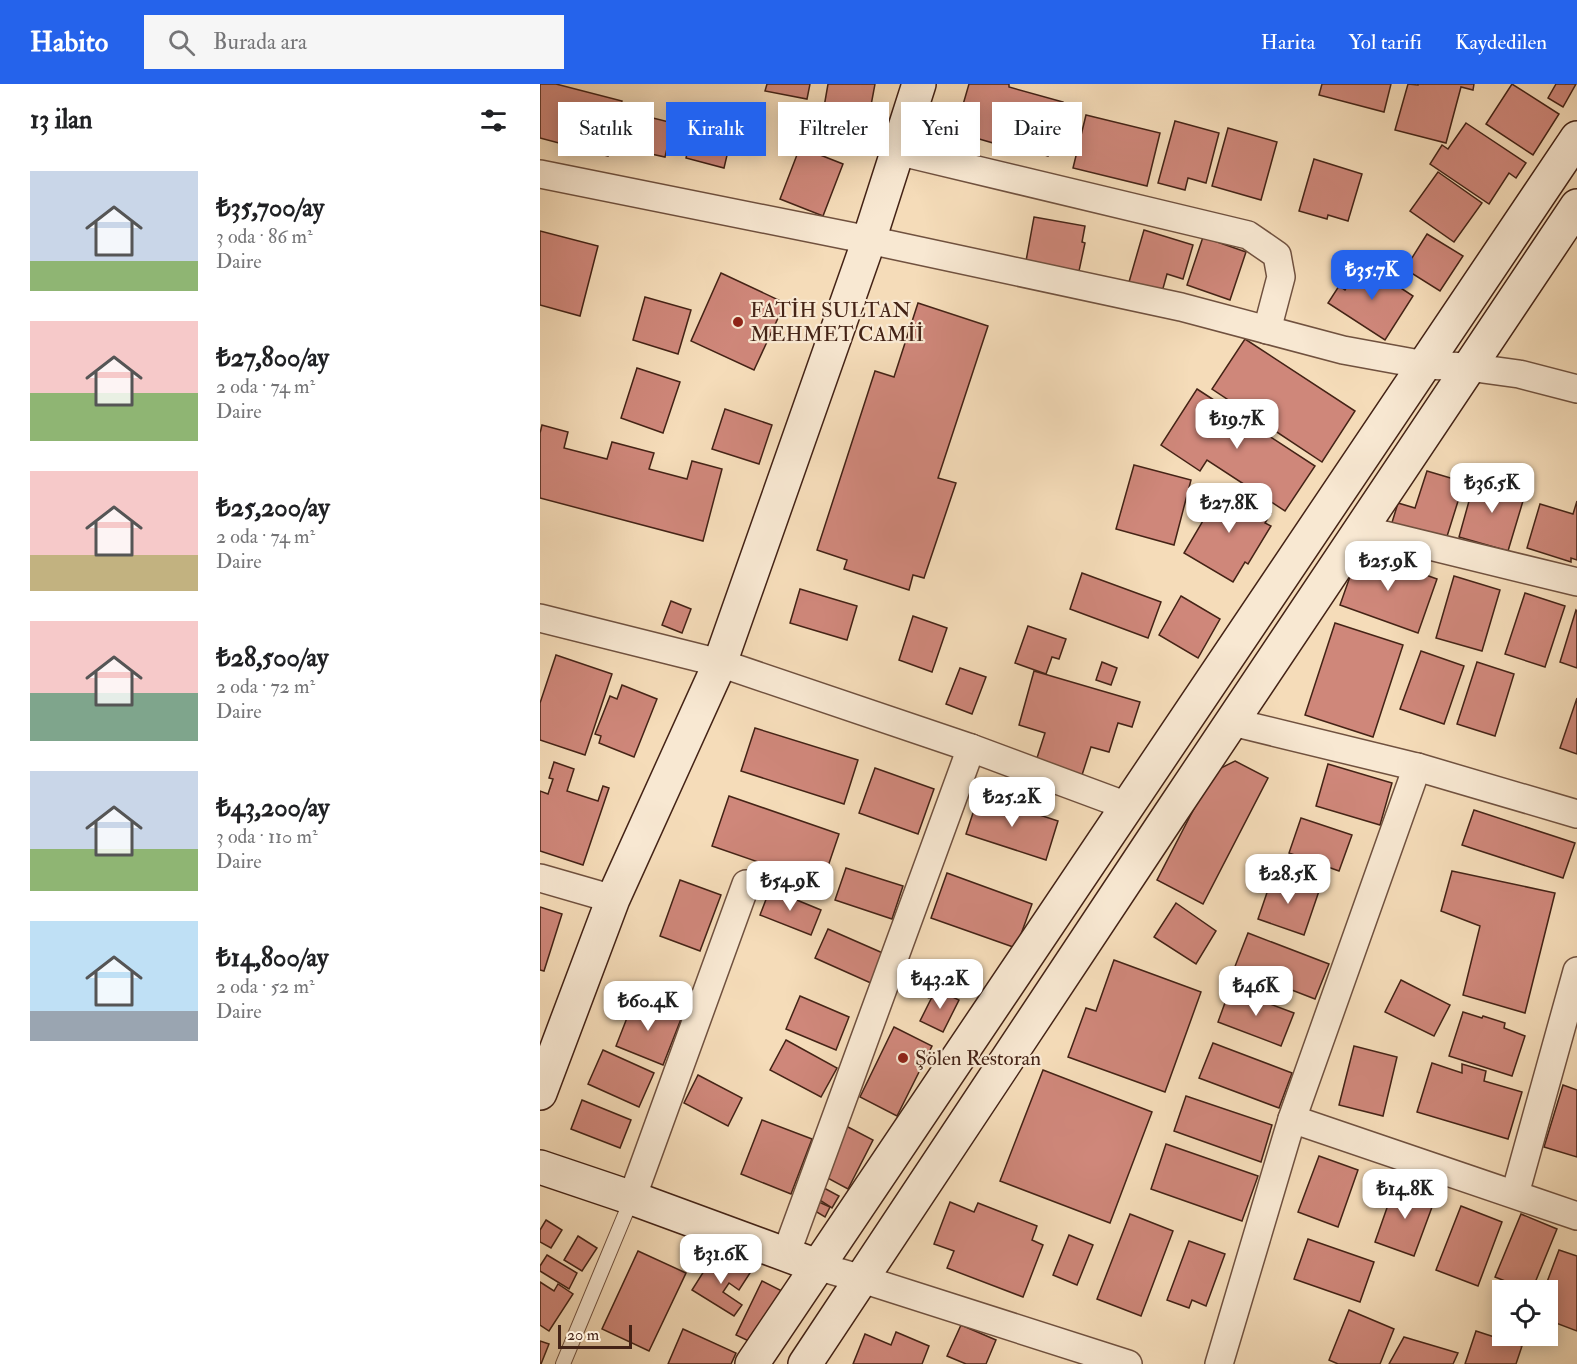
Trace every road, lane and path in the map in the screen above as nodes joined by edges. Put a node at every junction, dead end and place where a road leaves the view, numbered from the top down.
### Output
1 (919, 84) edge
2 (1577, 138) edge
3 (897, 151) junction
4 (540, 174) edge
5 (1577, 206) edge
6 (869, 240) junction
7 (1268, 330) junction
8 (1425, 365) junction
9 (1468, 367) junction
10 (1577, 389) edge
11 (1360, 529) junction
12 (1577, 582) edge
13 (540, 618) edge
14 (720, 663) junction
15 (1232, 722) junction
16 (971, 748) junction
17 (1417, 767) junction
18 (1127, 806) junction
19 (1577, 814) edge
20 (540, 878) edge
21 (746, 884) dead end
22 (613, 899) junction
23 (1577, 971) edge
24 (540, 1093) edge
25 (1292, 1119) junction
26 (540, 1167) edge
27 (1515, 1194) junction
28 (632, 1198) junction
29 (1577, 1216) edge
30 (786, 1254) junction
31 (817, 1266) junction
32 (862, 1279) junction
33 (563, 1364) edge
34 (752, 1364) edge
35 (806, 1364) edge
36 (1128, 1364) edge
37 (1219, 1364) edge

1 - 3 main road
2 - 8 main road
3 - 6 main road
3 - 7 street
4 - 6 street
5 - 9 main road
6 - 7 street
6 - 14 main road
7 - 8 street
8 - 9 street
8 - 18 main road
9 - 10 street
9 - 11 main road
11 - 12 street
11 - 15 main road
13 - 14 street
14 - 16 street
14 - 22 main road
15 - 17 street
15 - 32 main road
16 - 18 street
16 - 30 street
17 - 19 street
17 - 25 street
18 - 31 main road
20 - 22 street
21 - 28 street
22 - 24 main road
23 - 27 street
25 - 27 street
25 - 37 street
26 - 28 main road
27 - 29 street
28 - 30 main road
28 - 33 lane
30 - 31 main road
31 - 32 street
31 - 34 main road
32 - 35 main road
32 - 36 street

